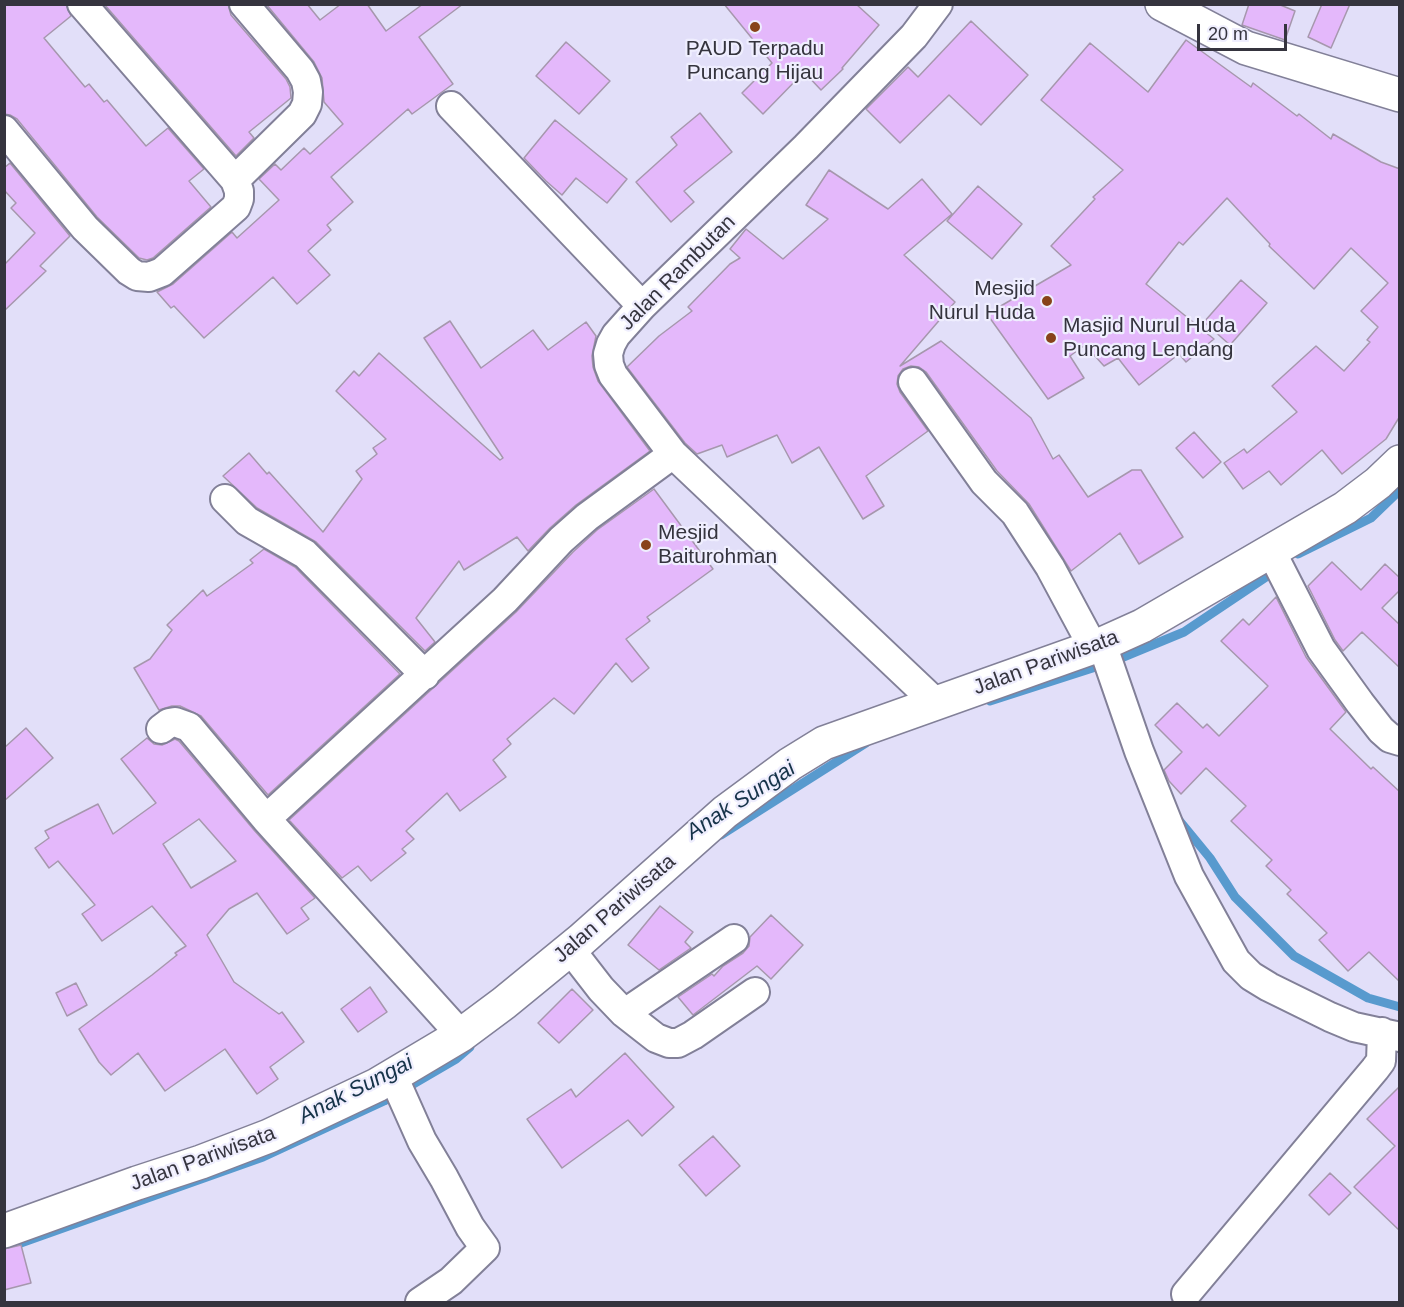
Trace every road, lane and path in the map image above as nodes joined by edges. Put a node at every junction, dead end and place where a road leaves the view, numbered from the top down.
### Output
1 (82, 4) edge
2 (244, 4) edge
3 (938, 4) edge
4 (1162, 4) edge
5 (1400, 95) edge
6 (451, 106) dead end
7 (4, 130) edge
8 (235, 180) junction
9 (642, 306) junction
10 (913, 382) dead end
11 (673, 454) junction
12 (1400, 462) edge
13 (225, 499) dead end
14 (1277, 565) junction
15 (1104, 656) junction
16 (424, 675) junction
17 (936, 703) junction
18 (161, 729) dead end
19 (1400, 741) edge
20 (266, 819) junction
21 (734, 939) dead end
22 (570, 949) junction
23 (755, 992) dead end
24 (625, 1014) junction
25 (1391, 1034) edge
26 (461, 1035) junction
27 (396, 1082) junction
28 (13, 1228) edge
29 (1186, 1294) dead end
30 (420, 1302) edge

1 - 8 street
2 - 8 street
3 - 9 street, Jalan Rambutan
4 - 5 street
6 - 9 street
7 - 8 street
9 - 11 street, Jalan Rambutan
10 - 15 street
11 - 16 street
11 - 17 street, Jalan Rambutan
12 - 14 street, Jalan Pariwisata
13 - 16 street
14 - 15 street, Jalan Pariwisata
14 - 19 street
15 - 17 street, Jalan Pariwisata
15 - 25 street
16 - 20 street
17 - 22 street, Jalan Pariwisata
18 - 20 street
20 - 26 street
21 - 24 street
22 - 24 street
22 - 26 street, Jalan Pariwisata
23 - 24 street
25 - 29 street
26 - 27 street, Jalan Pariwisata
27 - 28 street, Jalan Pariwisata
27 - 30 street

